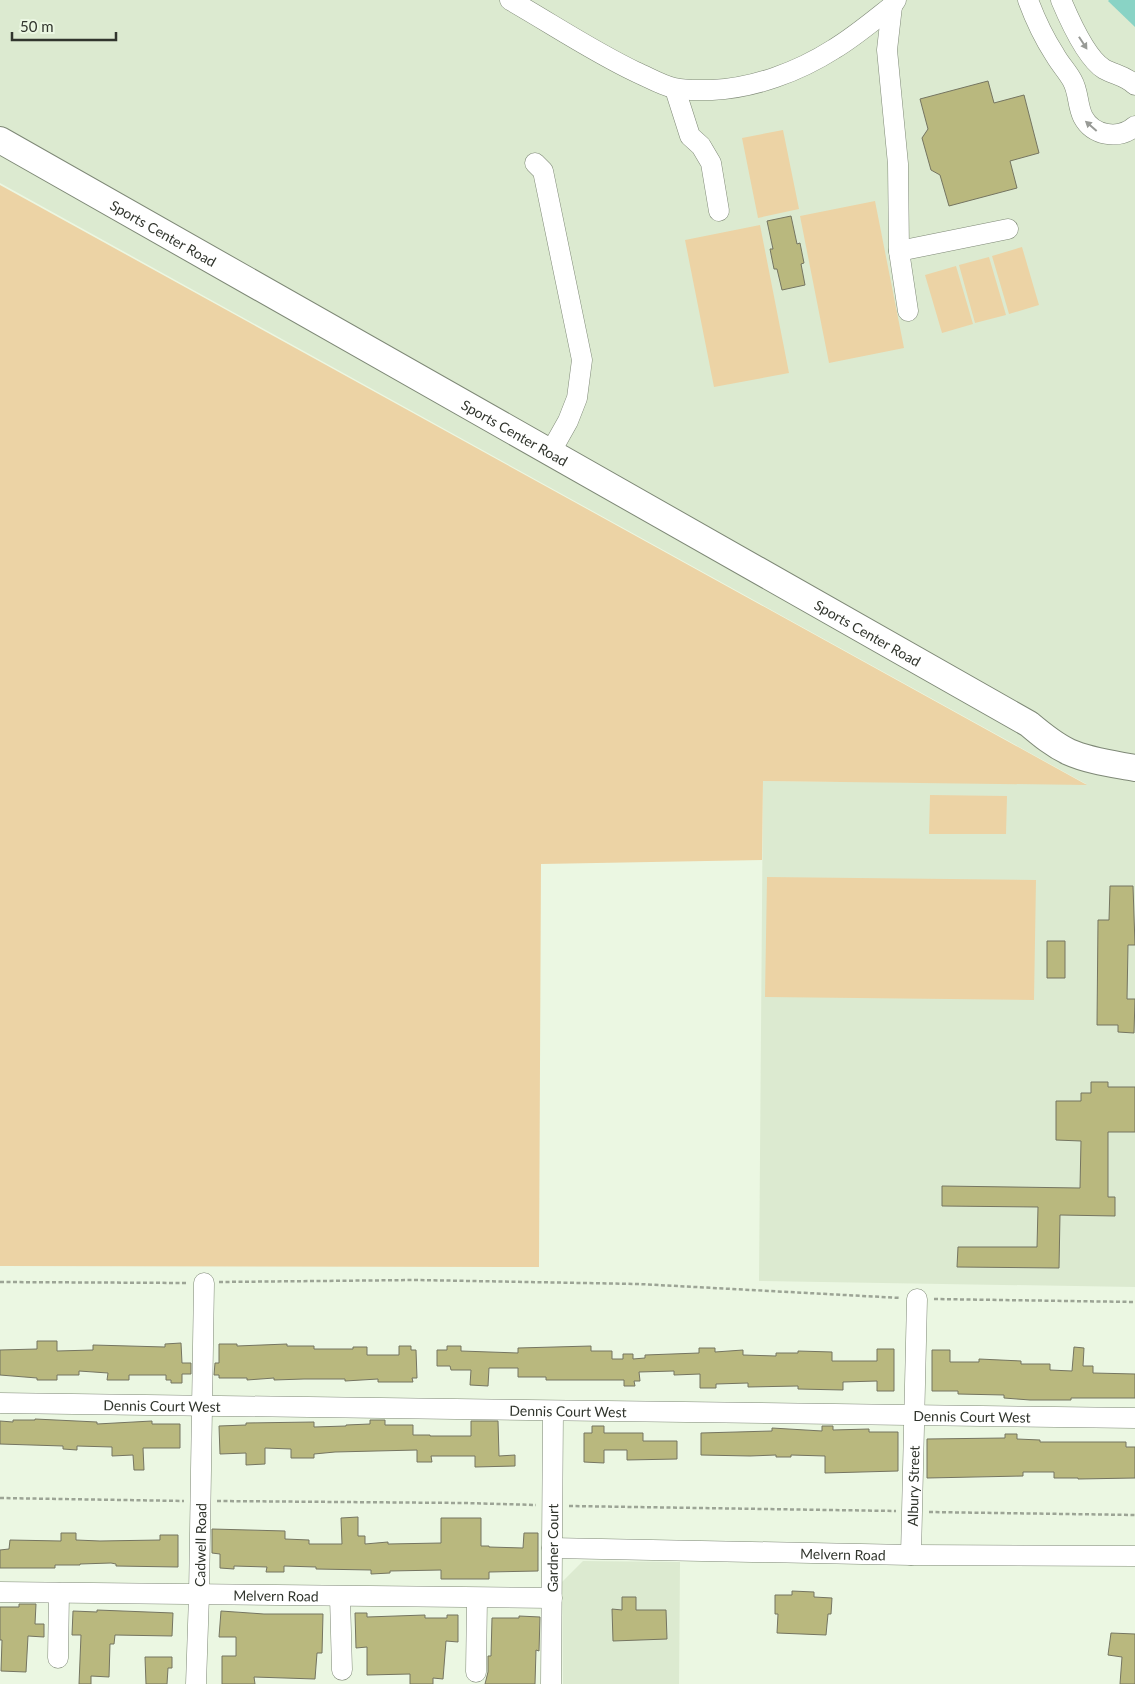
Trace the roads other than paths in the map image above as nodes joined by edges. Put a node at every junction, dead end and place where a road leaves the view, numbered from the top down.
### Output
1 (510, 0) edge
2 (1028, 0) edge
3 (1061, 0) edge
4 (894, 3) edge
5 (1135, 85) edge
6 (674, 89) junction
7 (1135, 126) edge
8 (0, 140) edge
9 (535, 163) dead end
10 (719, 211) dead end
11 (1008, 229) dead end
12 (899, 251) junction
13 (908, 311) dead end
14 (550, 453) junction
15 (1030, 724) junction
16 (1135, 754) edge
17 (1135, 768) edge
18 (204, 1283) road end
19 (917, 1299) road end
20 (0, 1403) edge
21 (202, 1406) junction
22 (554, 1410) junction
23 (914, 1416) junction
24 (1135, 1418) edge
25 (552, 1548) junction
26 (911, 1555) junction
27 (1135, 1556) edge
28 (0, 1592) edge
29 (59, 1593) junction
30 (199, 1595) junction
31 (340, 1597) junction
32 (477, 1598) junction
33 (552, 1598) junction
34 (58, 1658) dead end
35 (342, 1670) dead end
36 (476, 1672) dead end
37 (196, 1684) edge
38 (551, 1684) edge

1 - 6 street
7 -> 2 street
3 -> 5 street
4 - 6 street
4 - 12 street
6 - 10 street
8 - 14 main road, Sports Center Road
9 - 14 street
11 - 12 street
12 - 13 street
14 - 15 main road, Sports Center Road
15 - 16 main road, Sports Center Road
15 - 17 main road, Sports Center Road
18 - 21 street, Cadwell Road
19 - 23 street, Albury Street
20 - 21 street, Dennis Court West
21 - 22 street, Dennis Court West
21 - 30 street, Cadwell Road
22 - 23 street, Dennis Court West
22 - 25 street, Gardner Court
23 - 24 street, Dennis Court West
23 - 26 street, Albury Street
25 - 26 street, Melvern Road
25 - 33 street, Gardner Court
26 - 27 street, Melvern Road
28 - 29 street, Melvern Road
29 - 30 street, Melvern Road
29 - 34 street
30 - 31 street, Melvern Road
30 - 37 street, Cadwell Road
31 - 32 street, Melvern Road
31 - 35 street
32 - 33 street, Melvern Road
32 - 36 street
33 - 38 street, Gardner Court

